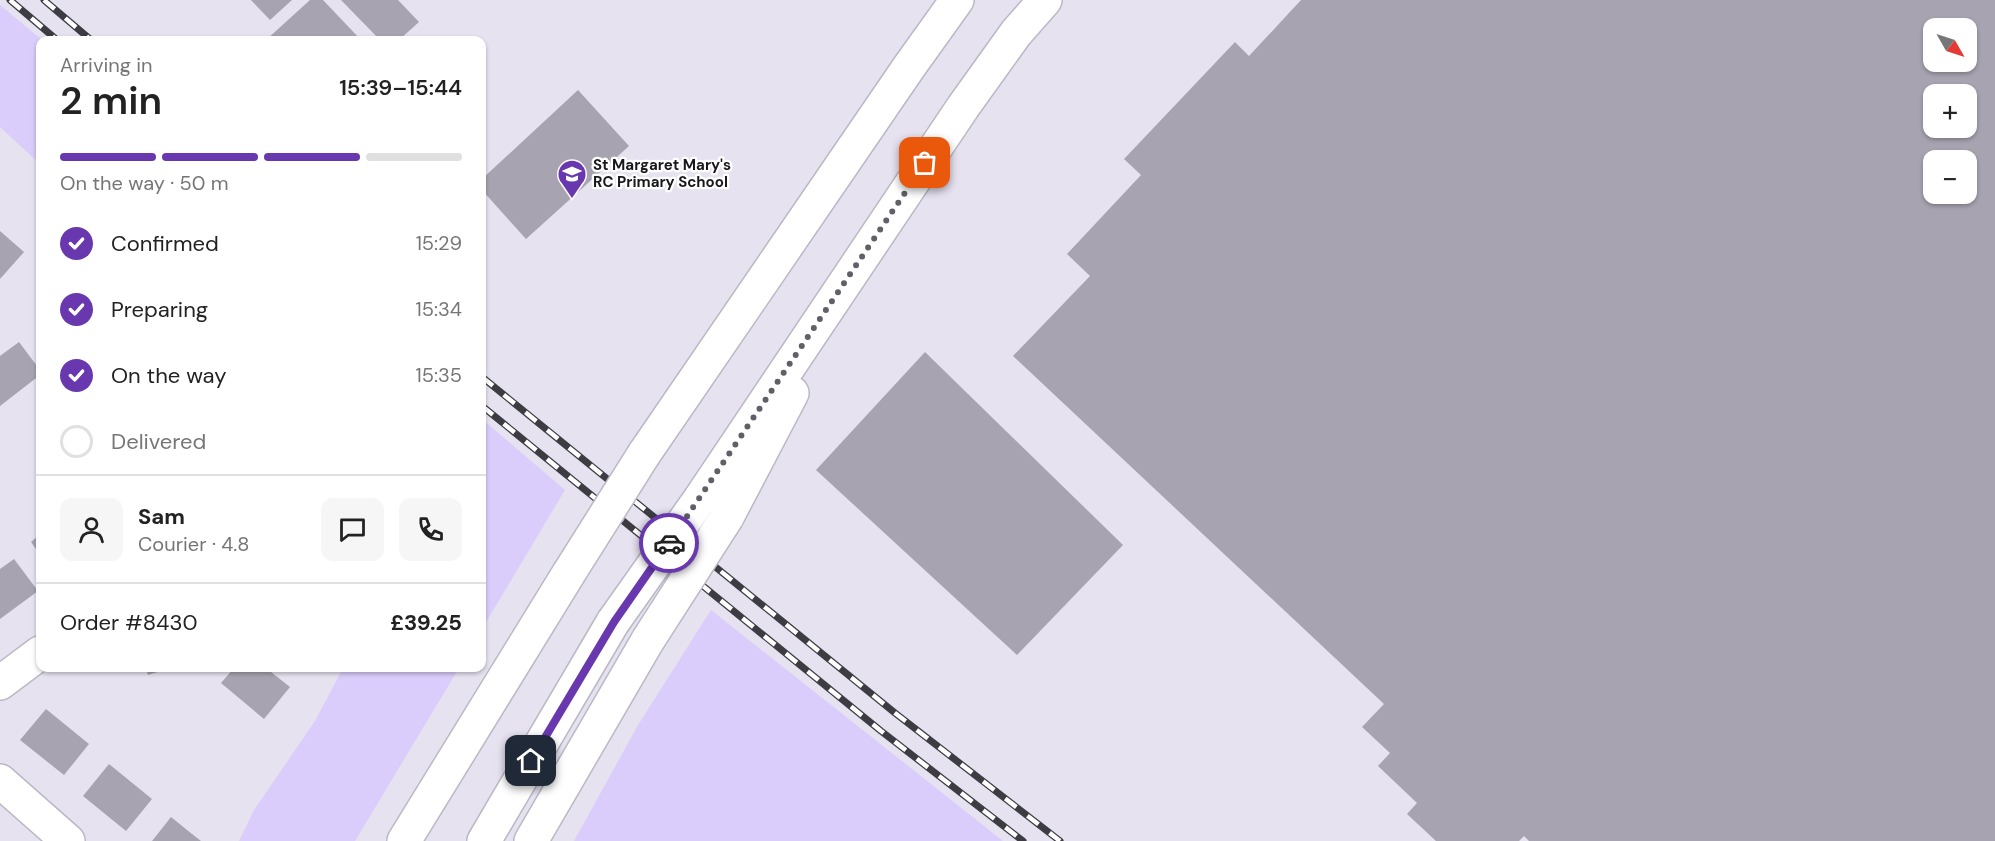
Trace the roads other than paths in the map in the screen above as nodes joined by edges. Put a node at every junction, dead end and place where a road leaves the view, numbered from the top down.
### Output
1 (957, 0) edge
2 (1045, 0) edge
3 (874, 238) junction
4 (36, 656) edge
5 (0, 683) edge
6 (0, 781) edge
7 (68, 841) edge
8 (404, 841) edge
9 (484, 841) edge
10 (531, 841) edge

1 - 8 main road, bridge
2 - 3 main road
3 - 9 main road, bridge
3 - 10 main road, bridge
4 - 5 main road
6 - 7 main road

